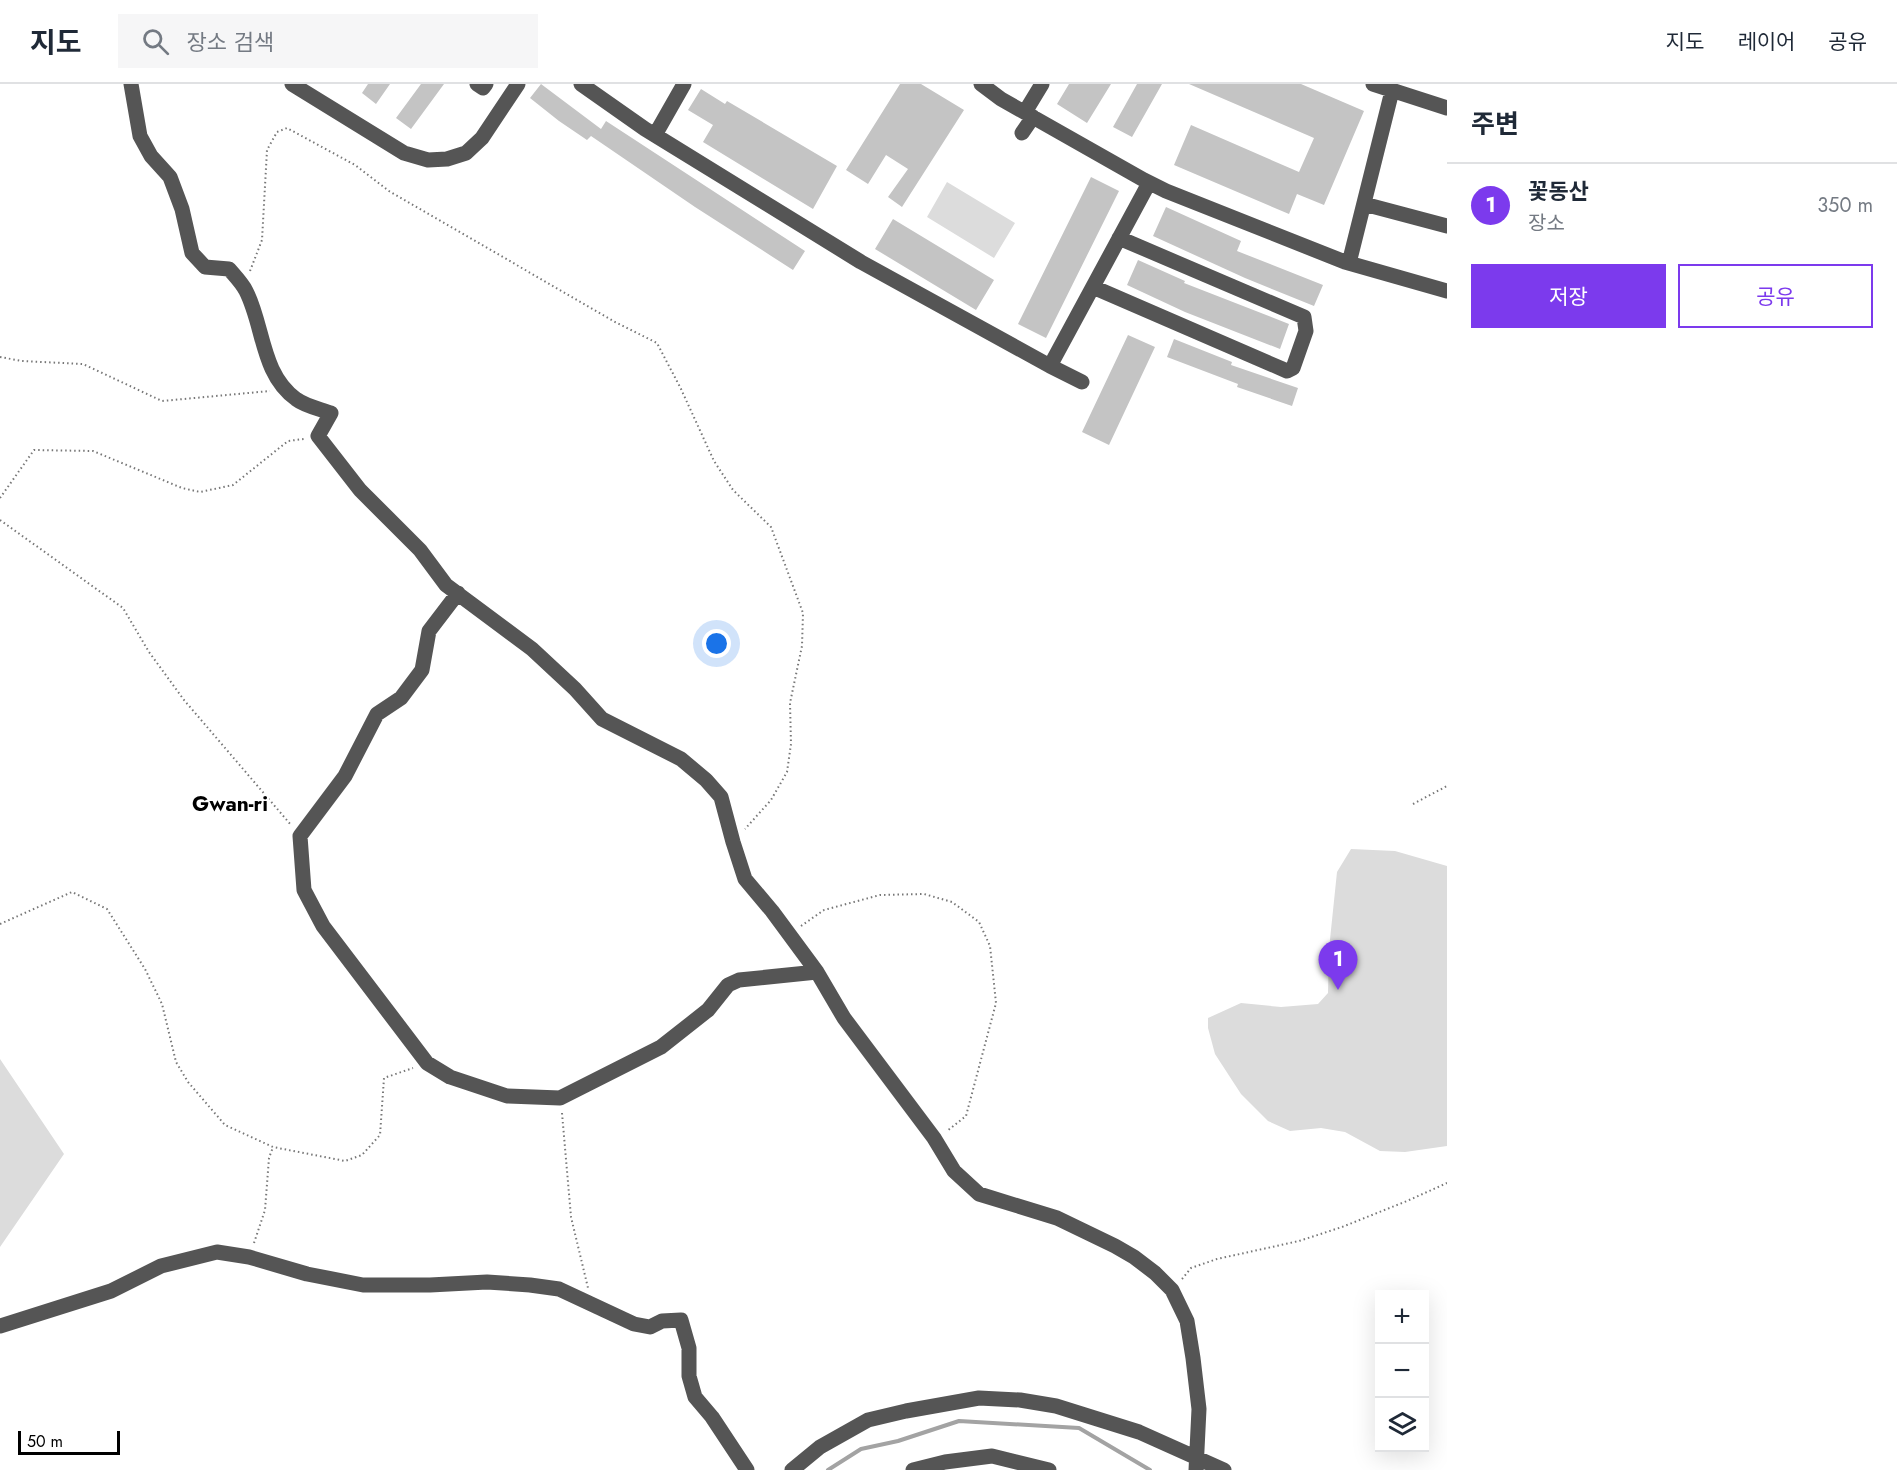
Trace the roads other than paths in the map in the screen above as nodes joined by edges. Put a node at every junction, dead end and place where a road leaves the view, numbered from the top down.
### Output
1 (131, 84) edge
2 (292, 84) edge
3 (477, 84) edge
4 (486, 84) edge
5 (518, 84) edge
6 (581, 84) edge
7 (684, 84) edge
8 (981, 84) edge
9 (1042, 84) edge
10 (1373, 84) edge
11 (1392, 91) junction
12 (1447, 108) edge
13 (1029, 114) junction
14 (1022, 133) dead end
15 (655, 135) junction
16 (1149, 183) junction
17 (1364, 204) junction
18 (1447, 226) edge
19 (1119, 238) junction
20 (1349, 263) junction
21 (1093, 287) junction
22 (1447, 291) edge
23 (1050, 366) junction
24 (1083, 382) dead end
25 (458, 593) junction
26 (817, 972) junction
27 (0, 1326) edge
28 (1197, 1465) edge
29 (747, 1470) edge
30 (792, 1470) edge
31 (913, 1470) edge
32 (1049, 1470) edge
33 (1224, 1470) edge

1 - 25 street
2 - 5 street
3 - 4 street
6 - 15 street
7 - 15 street
8 - 13 street
9 - 13 street
10 - 11 street
11 - 12 street
11 - 17 street
13 - 14 street
13 - 16 street
15 - 23 street
16 - 19 street
16 - 20 street
17 - 18 street
17 - 20 street
19 - 21 street
19 - 21 street
20 - 22 street
21 - 23 street
23 - 24 street
25 - 26 street
25 - 26 street
26 - 28 street
27 - 29 street
28 - 30 street
28 - 33 street
31 - 32 street

